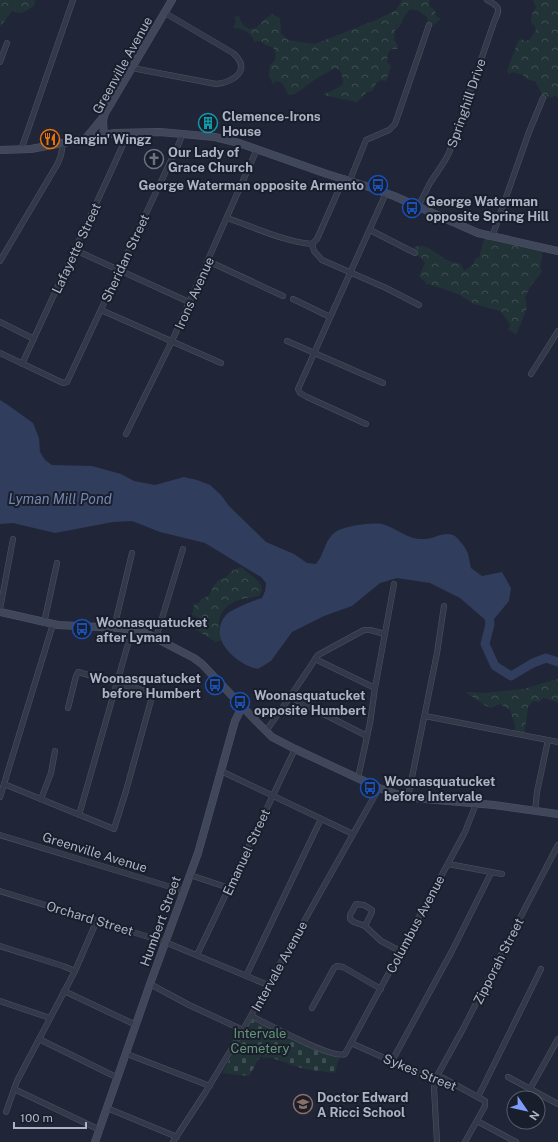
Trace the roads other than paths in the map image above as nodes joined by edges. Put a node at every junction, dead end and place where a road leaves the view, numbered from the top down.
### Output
1 (73, 0) edge
2 (172, 0) edge
3 (487, 0) edge
4 (165, 13) junction
5 (429, 25) dead end
6 (7, 43) dead end
7 (0, 62) edge
8 (132, 68) junction
9 (543, 98) dead end
10 (104, 119) junction
11 (115, 132) junction
12 (127, 132) junction
13 (182, 134) junction
14 (104, 135) junction
15 (86, 138) junction
16 (63, 143) junction
17 (257, 149) junction
18 (0, 150) edge
19 (21, 150) junction
20 (347, 179) junction
21 (386, 193) junction
22 (418, 207) junction
23 (227, 218) junction
24 (370, 230) junction
25 (492, 237) junction
26 (312, 244) junction
27 (74, 250) junction
28 (558, 251) edge
29 (415, 253) dead end
30 (0, 261) edge
31 (208, 261) junction
32 (120, 271) junction
33 (350, 272) junction
34 (283, 296) dead end
35 (293, 299) dead end
36 (190, 302) junction
37 (419, 305) dead end
38 (101, 310) junction
39 (330, 317) junction
40 (0, 322) edge
41 (558, 331) edge
42 (34, 340) junction
43 (172, 341) junction
44 (287, 341) dead end
45 (315, 352) junction
46 (0, 353) edge
47 (221, 363) dead end
48 (22, 364) junction
49 (531, 374) dead end
50 (383, 383) dead end
51 (366, 424) dead end
52 (126, 434) dead end
53 (13, 539) dead end
54 (183, 549) dead end
55 (132, 553) dead end
56 (57, 563) dead end
57 (394, 584) dead end
58 (444, 606) dead end
59 (0, 610) edge
60 (44, 623) junction
61 (53, 624) junction
62 (114, 628) junction
63 (132, 630) junction
64 (385, 634) junction
65 (156, 638) junction
66 (315, 660) junction
67 (117, 683) junction
68 (375, 688) junction
69 (153, 693) junction
70 (172, 696) dead end
71 (290, 697) junction
72 (242, 707) junction
73 (68, 708) dead end
74 (425, 716) junction
75 (266, 731) junction
76 (367, 736) junction
77 (548, 740) junction
78 (558, 742) edge
79 (295, 749) junction
80 (55, 751) dead end
81 (221, 772) junction
82 (358, 778) junction
83 (4, 784) junction
84 (379, 788) junction
85 (273, 796) junction
86 (0, 797) edge
87 (408, 797) junction
88 (41, 799) junction
89 (476, 804) junction
90 (535, 811) junction
91 (558, 814) edge
92 (79, 815) junction
93 (321, 819) junction
94 (353, 834) junction
95 (0, 835) edge
96 (558, 846) edge
97 (448, 864) junction
98 (491, 872) junction
99 (502, 874) dead end
100 (190, 875) junction
101 (229, 888) junction
102 (0, 891) edge
103 (184, 891) junction
104 (97, 920) junction
105 (365, 926) junction
106 (165, 942) junction
107 (0, 946) edge
108 (400, 951) junction
109 (197, 955) junction
110 (541, 969) dead end
111 (75, 972) junction
112 (246, 976) junction
113 (150, 984) junction
114 (268, 985) junction
115 (381, 988) junction
116 (64, 992) junction
117 (0, 1002) edge
118 (312, 1008) dead end
119 (251, 1016) junction
120 (50, 1018) junction
121 (136, 1025) junction
122 (243, 1030) junction
123 (39, 1039) junction
124 (557, 1042) edge
125 (351, 1043) junction
126 (127, 1054) junction
127 (392, 1061) junction
128 (437, 1076) junction
129 (508, 1077) dead end
130 (118, 1078) junction
131 (210, 1086) junction
132 (14, 1088) junction
133 (530, 1089) junction
134 (478, 1096) junction
135 (558, 1104) edge
136 (107, 1108) junction
137 (6, 1112) dead end
138 (477, 1121) junction
139 (100, 1130) junction
140 (177, 1137) junction
141 (96, 1142) edge
142 (173, 1142) edge
143 (437, 1142) edge
144 (465, 1142) edge
145 (516, 1142) edge

1 - 19 street
2 - 4 street, Greenville Avenue
3 - 22 street, Springhill Drive
4 - 8 street, Greenville Avenue
4 - 8 street
5 - 20 street
6 - 7 street
8 - 10 street, Greenville Avenue
9 - 25 street
10 - 11 street
10 - 14 street, Greenville Avenue
10 - 15 street
11 - 12 street
11 - 14 street
12 - 13 street
12 - 27 street, Lafayette Street
13 - 17 street
13 - 32 street, Sheridan Street
14 - 15 street, Greenville Avenue
15 - 16 street, Greenville Avenue
16 - 19 street, Greenville Avenue
16 - 30 street
17 - 20 street
17 - 23 street, Irons Avenue
18 - 19 street, Greenville Avenue
20 - 21 street
20 - 26 street
21 - 22 street
21 - 24 street
22 - 25 street
23 - 26 street
23 - 31 street, Irons Avenue
24 - 29 street
24 - 33 street
25 - 28 street
26 - 33 street
27 - 32 street
27 - 42 street, Lafayette Street
31 - 34 street
31 - 36 street, Irons Avenue
32 - 36 street
32 - 38 street, Sheridan Street
33 - 37 street
33 - 39 street
35 - 39 street
36 - 43 street, Irons Avenue
38 - 43 street
38 - 48 street, Sheridan Street
39 - 45 street
40 - 42 street
41 - 49 street
42 - 48 street, Lafayette Street
43 - 47 street
43 - 52 street, Irons Avenue
44 - 45 street
45 - 50 street
45 - 51 street
46 - 48 street
53 - 59 street
54 - 65 street
55 - 62 street
56 - 60 street
57 - 64 street
58 - 74 street
59 - 60 street
60 - 61 street
61 - 62 street
61 - 83 street
62 - 63 street
63 - 65 street
63 - 67 street
64 - 66 street
64 - 68 street
65 - 72 street
66 - 68 street
66 - 71 street
67 - 69 street
67 - 73 street
67 - 92 street
68 - 76 street
69 - 70 street
69 - 92 street
71 - 75 street
71 - 76 street
72 - 75 street
72 - 81 street, Humbert Street
74 - 77 street
74 - 87 street
75 - 79 street
76 - 82 street
77 - 78 street
77 - 90 street
79 - 82 street
79 - 85 street, Emanuel Street
80 - 88 street
81 - 85 street
81 - 100 street, Humbert Street
82 - 84 street
83 - 86 street
83 - 88 street
84 - 87 street
84 - 94 street, Intervale Avenue
85 - 93 street
85 - 101 street, Emanuel Street
87 - 89 street
88 - 92 street
89 - 90 street
89 - 97 street, Columbus Avenue
90 - 91 street
93 - 94 street
93 - 112 street
94 - 114 street, Intervale Avenue
95 - 103 street, Greenville Avenue
96 - 128 street, Zipporah Street
97 - 98 street
97 - 108 street, Columbus Avenue
98 - 99 street
98 - 127 street
100 - 101 street
100 - 103 street, Humbert Street
101 - 109 street, Emanuel Street
102 - 104 street, Orchard Street
103 - 106 street, Humbert Street
104 - 106 street, Orchard Street
104 - 111 street
105 - 105 street
105 - 108 street
106 - 109 street, Orchard Street
106 - 113 street, Humbert Street
107 - 111 street
108 - 115 street, Columbus Avenue
109 - 112 street, Orchard Street
110 - 134 street
111 - 116 street
112 - 114 street, Orchard Street
113 - 121 street, Humbert Street
113 - 122 street
114 - 119 street, Intervale Avenue
115 - 118 street
115 - 125 street, Columbus Avenue
116 - 120 street
116 - 121 street
117 - 120 street
119 - 122 street, Intervale Avenue
119 - 125 street
120 - 123 street
121 - 126 street, Humbert Street
122 - 131 street, Intervale Avenue
123 - 130 street
123 - 132 street
124 - 133 street
125 - 127 street, Sykes Street
126 - 130 street, Humbert Street
126 - 131 street
127 - 128 street, Sykes Street
128 - 134 street, Sykes Street
128 - 143 street
129 - 133 street
130 - 136 street, Humbert Street
131 - 140 street, Intervale Avenue
132 - 137 street
132 - 139 street
133 - 135 street
134 - 138 street
136 - 139 street, Humbert Street
136 - 140 street
138 - 144 street
138 - 145 street
139 - 141 street, Humbert Street
140 - 142 street, Intervale Avenue

